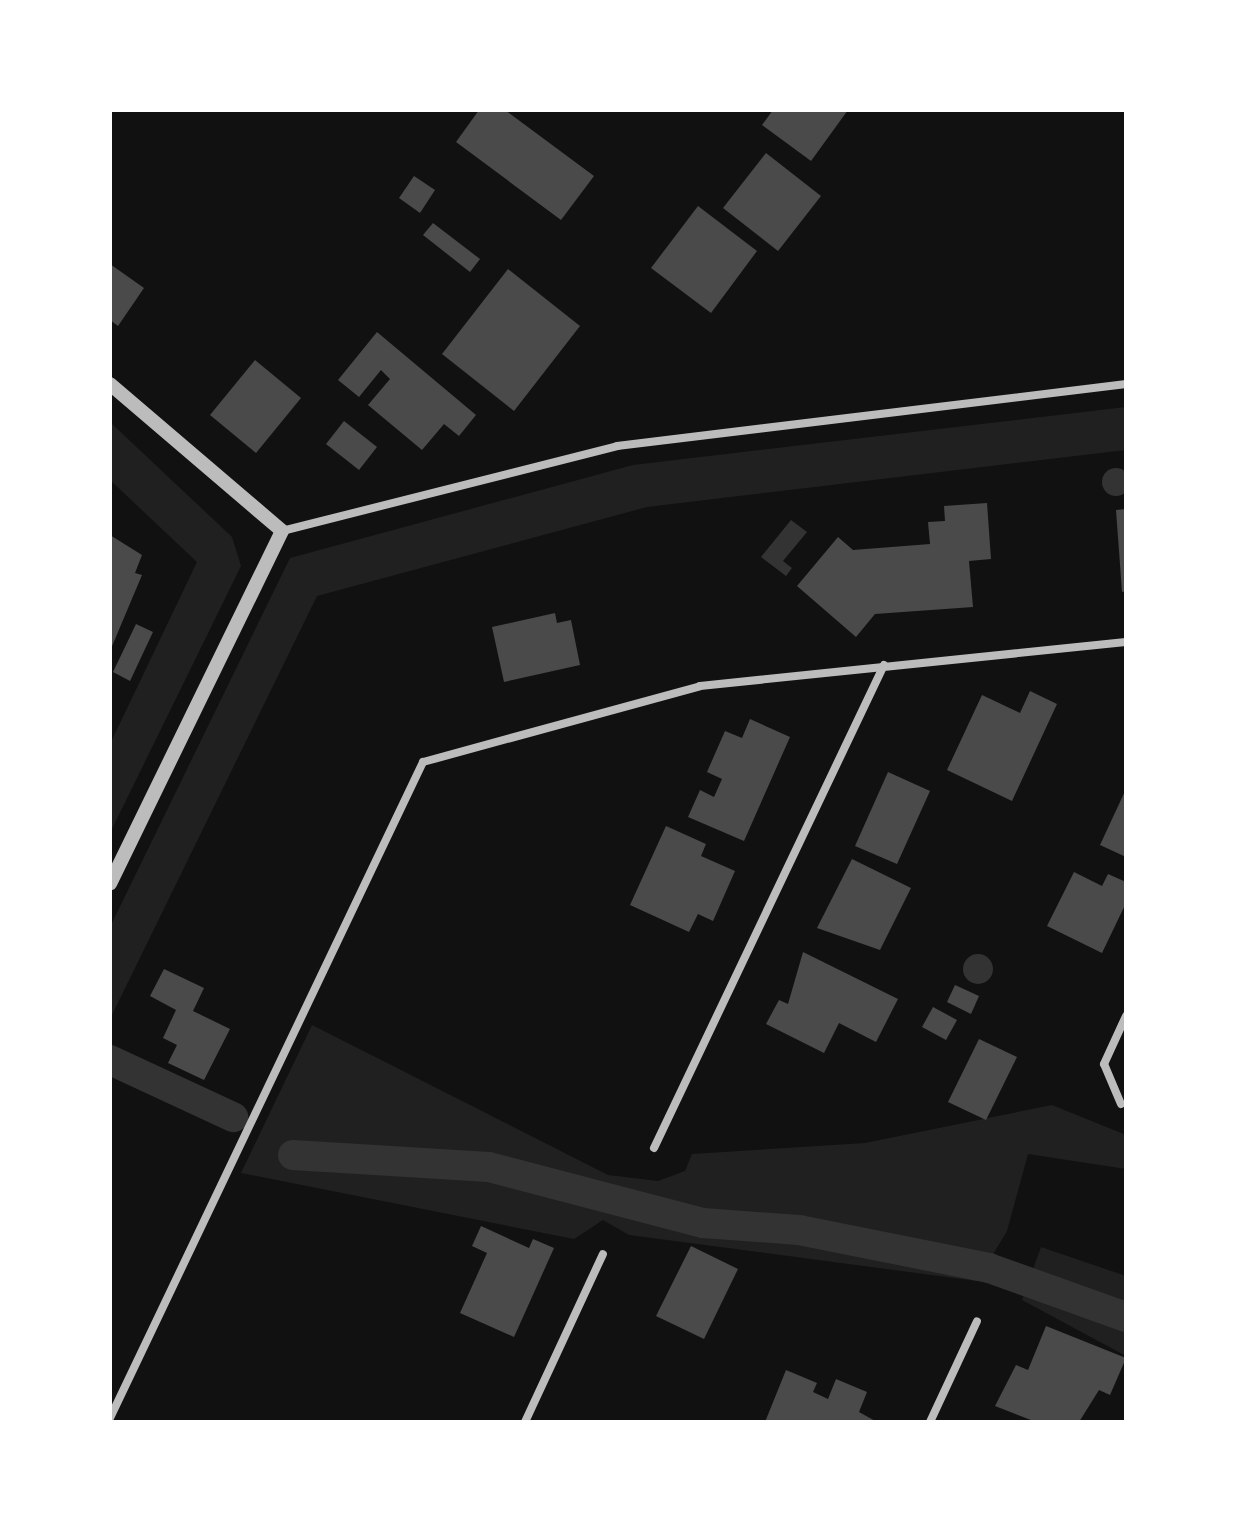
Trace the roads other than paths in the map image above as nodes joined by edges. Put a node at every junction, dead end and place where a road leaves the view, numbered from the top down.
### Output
1 (110, 384) edge
2 (1126, 384) edge
3 (282, 531) junction
4 (1126, 642) edge
5 (884, 665) junction
6 (110, 883) edge
7 (1126, 1016) edge
8 (1121, 1104) dead end
9 (654, 1148) dead end
10 (603, 1254) dead end
11 (977, 1321) dead end
12 (110, 1418) edge
13 (525, 1422) edge
14 (930, 1422) edge

1 - 3 street
2 - 3 street
3 - 6 street
4 - 5 street
5 - 9 street
5 - 12 street
7 - 8 street
10 - 13 street
11 - 14 street

